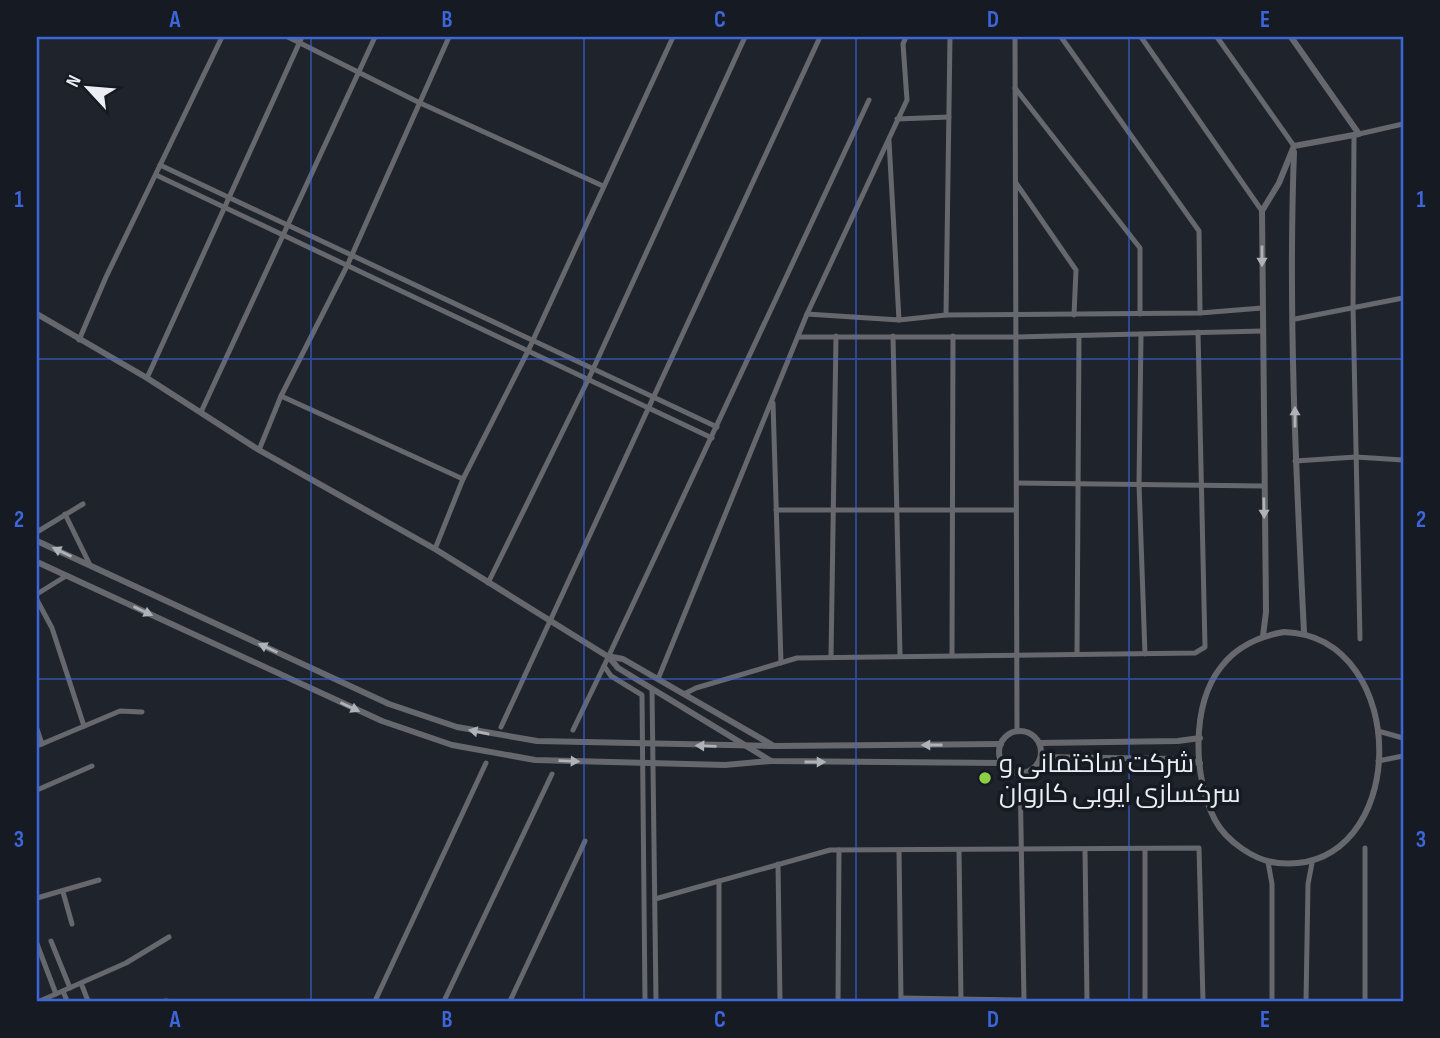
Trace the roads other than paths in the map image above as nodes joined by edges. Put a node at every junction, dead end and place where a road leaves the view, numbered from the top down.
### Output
1 (222, 37) edge
2 (288, 37) edge
3 (375, 37) edge
4 (449, 37) edge
5 (673, 37) edge
6 (745, 37) edge
7 (820, 37) edge
8 (906, 37) edge
9 (950, 37) edge
10 (1015, 37) edge
11 (1061, 37) edge
12 (1140, 37) edge
13 (1217, 37) edge
14 (1291, 37) edge
15 (300, 39) edge
16 (359, 70) junction
17 (1015, 88) junction
18 (869, 100) dead end
19 (418, 102) junction
20 (949, 117) junction
21 (897, 119) junction
22 (1403, 124) edge
23 (1357, 134) junction
24 (889, 138) junction
25 (1294, 146) junction
26 (160, 165) junction
27 (156, 175) junction
28 (1015, 181) junction
29 (603, 186) junction
30 (230, 198) junction
31 (225, 208) junction
32 (1262, 211) junction
33 (287, 225) junction
34 (282, 235) junction
35 (351, 255) junction
36 (346, 265) junction
37 (1403, 298) edge
38 (1353, 306) junction
39 (1262, 308) junction
40 (1199, 313) junction
41 (37, 314) edge
42 (807, 314) junction
43 (1140, 314) junction
44 (946, 315) junction
45 (1074, 315) junction
46 (1016, 316) junction
47 (1295, 319) junction
48 (899, 320) junction
49 (1264, 331) junction
50 (1198, 332) junction
51 (1141, 334) junction
52 (893, 336) junction
53 (953, 336) junction
54 (1079, 336) junction
55 (797, 337) junction
56 (836, 337) junction
57 (1016, 337) junction
58 (79, 340) junction
59 (533, 340) junction
60 (528, 351) junction
61 (593, 369) junction
62 (147, 378) junction
63 (589, 378) junction
64 (281, 396) junction
65 (655, 397) junction
66 (772, 398) junction
67 (649, 409) junction
68 (201, 412) junction
69 (717, 427) junction
70 (712, 438) junction
71 (259, 450) junction
72 (1356, 457) junction
73 (1403, 460) edge
74 (1296, 461) junction
75 (463, 479) junction
76 (1017, 483) junction
77 (1199, 483) junction
78 (1079, 484) junction
79 (1139, 484) junction
80 (1263, 486) junction
81 (83, 504) dead end
82 (776, 510) junction
83 (834, 510) junction
84 (895, 510) junction
85 (954, 510) junction
86 (1016, 510) junction
87 (65, 514) junction
88 (37, 532) edge
89 (38, 543) edge
90 (435, 549) junction
91 (37, 562) edge
92 (90, 565) junction
93 (66, 576) junction
94 (488, 583) junction
95 (37, 594) edge
96 (37, 600) edge
97 (548, 621) junction
98 (1304, 632) junction
99 (1263, 636) junction
100 (1360, 639) dead end
101 (1077, 654) junction
102 (1144, 654) junction
103 (952, 655) junction
104 (1018, 655) junction
105 (607, 656) junction
106 (900, 656) junction
107 (831, 657) junction
108 (781, 663) junction
109 (604, 666) junction
110 (658, 679) junction
111 (652, 689) junction
112 (684, 694) junction
113 (142, 712) dead end
114 (85, 726) junction
115 (501, 727) dead end
116 (37, 729) edge
117 (573, 730) dead end
118 (1017, 731) junction
119 (1378, 731) junction
120 (1403, 737) edge
121 (1200, 738) junction
122 (1039, 743) junction
123 (642, 744) junction
124 (652, 744) junction
125 (1000, 744) junction
126 (39, 745) edge
127 (746, 746) junction
128 (774, 746) junction
129 (1403, 756) edge
130 (1041, 757) junction
131 (771, 761) junction
132 (1378, 761) junction
133 (486, 763) dead end
134 (642, 763) junction
135 (653, 763) junction
136 (1002, 763) junction
137 (1200, 763) junction
138 (92, 766) dead end
139 (552, 774) dead end
140 (1020, 774) junction
141 (37, 790) edge
142 (585, 841) dead end
143 (1364, 848) dead end
144 (1145, 849) junction
145 (839, 850) junction
146 (900, 850) junction
147 (959, 850) junction
148 (1021, 850) junction
149 (1085, 850) junction
150 (1268, 862) junction
151 (1312, 863) junction
152 (778, 864) junction
153 (99, 880) dead end
154 (719, 881) junction
155 (63, 892) junction
156 (37, 898) edge
157 (655, 899) junction
158 (72, 924) dead end
159 (169, 937) dead end
160 (51, 941) dead end
161 (37, 944) edge
162 (81, 983) junction
163 (70, 988) junction
164 (63, 991) junction
165 (56, 994) junction
166 (901, 1000) edge
167 (961, 1000) edge
168 (42, 1001) edge
169 (67, 1001) edge
170 (88, 1001) edge
171 (375, 1001) edge
172 (444, 1001) edge
173 (510, 1001) edge
174 (645, 1001) edge
175 (656, 1001) edge
176 (719, 1001) edge
177 (780, 1001) edge
178 (838, 1001) edge
179 (1023, 1001) edge
180 (1087, 1001) edge
181 (1145, 1001) edge
182 (1203, 1001) edge
183 (1272, 1001) edge
184 (1306, 1001) edge
185 (1365, 1001) edge

1 - 26 street
2 - 15 street
3 - 16 street
4 - 19 street
5 - 29 street
6 - 61 street
7 - 65 street
8 - 21 street
9 - 20 street
10 - 17 street
11 - 40 street
12 - 32 street
13 - 25 street
14 - 23 street
15 - 16 street
15 - 30 street
16 - 19 street
16 - 33 street
17 - 28 street
17 - 43 street
18 - 69 street
19 - 29 street
19 - 35 street
20 - 21 street
20 - 44 street
21 - 24 street
22 - 23 street
23 - 25 street
23 - 38 street
24 - 42 street
24 - 48 street
25 - 32 street
25 - 47 street
26 - 27 street
26 - 30 street
27 - 31 street
27 - 58 street
28 - 45 street
28 - 46 street
29 - 59 street
30 - 31 street
30 - 33 street
31 - 34 street
31 - 62 street
32 -> 39 street
33 - 34 street
33 - 35 street
34 - 36 street
34 - 68 street
35 - 36 street
35 - 59 street
36 - 60 street
36 - 64 street
37 - 38 street
38 - 47 street
38 - 72 street
39 - 40 street
39 - 49 street
40 - 43 street
41 - 58 street
42 - 48 street
42 - 55 street
43 - 45 street
44 - 46 street
44 - 48 street
45 - 46 street
46 - 57 street
74 -> 47 street
49 - 50 street
49 - 80 street
50 - 51 street
50 - 77 street
51 - 54 street
51 - 79 street
52 - 53 street
52 - 56 street
52 - 84 street
53 - 57 street
53 - 85 street
54 - 57 street
54 - 78 street
55 - 56 street
55 - 66 street
56 - 83 street
57 - 76 street
58 - 62 street
59 - 60 street
59 - 61 street
60 - 63 street
60 - 75 street
61 - 63 street
61 - 65 street
62 - 68 street
63 - 67 street
63 - 94 street
64 - 71 street
64 - 75 street
65 - 67 street
65 - 69 street
66 - 82 street
66 - 110 street
67 - 70 street
67 - 97 street
68 - 71 street
69 - 70 street
70 - 105 street
71 - 90 street
72 - 73 street
72 - 74 street
72 - 100 street
74 - 98 street
75 - 90 street
76 - 78 street
76 - 86 street
77 - 79 street
77 - 80 street
77 - 102 street
78 - 79 street
78 - 101 street
79 - 102 street
80 -> 99 street
81 - 87 street
82 - 83 street
82 - 108 street
83 - 84 street
83 - 107 street
84 - 85 street
84 - 106 street
85 - 86 street
85 - 103 street
86 - 104 street
87 - 88 street
87 - 92 street
92 -> 89 street
90 - 94 street
91 - 93 street
123 -> 92 street
93 - 95 street
93 -> 134 street
94 - 97 street
96 - 114 street
97 - 105 street
97 - 115 street
98 - 99 street
98 - 119 street
99 - 121 street
101 - 102 street
101 - 104 street
103 - 104 street
103 - 106 street
104 - 118 street
105 - 109 street
105 - 110 street
105 - 111 street
106 - 107 street
107 - 108 street
108 - 112 street
109 - 117 street
109 - 123 street
110 - 112 street
111 - 124 street
111 - 127 street
112 - 128 street
113 - 114 street
114 - 126 street
116 - 126 street
118 - 122 street
118 - 125 street
119 - 120 street
119 - 132 street
121 - 122 street
121 - 137 street
122 - 130 street
123 - 124 street
123 - 134 street
127 -> 124 street
124 - 135 street
125 -> 128 street
125 - 136 street
127 - 128 street
127 - 131 street
129 - 132 street
130 - 137 street
130 - 140 street
131 - 135 street
131 -> 136 street
132 - 151 street
133 - 171 street
134 - 135 street
134 - 174 street
135 - 157 street
136 - 140 street
137 - 150 street
138 - 141 street
139 - 172 street
140 - 148 street
142 - 173 street
143 - 185 street
144 - 149 street
144 - 181 street
144 - 182 street
145 - 146 street
145 - 152 street
145 - 178 street
146 - 147 street
146 - 166 street
147 - 148 street
147 - 167 street
148 - 149 street
148 - 179 street
149 - 180 street
150 - 151 street
150 - 183 street
151 - 184 street
152 - 154 street
152 - 177 street
153 - 155 street
154 - 157 street
154 - 176 street
155 - 156 street
155 - 158 street
157 - 175 street
159 - 162 street
160 - 163 street
161 - 165 street
162 - 163 street
162 - 170 street
163 - 164 street
164 - 165 street
164 - 169 street
165 - 168 street
166 - 167 street
167 - 179 street

